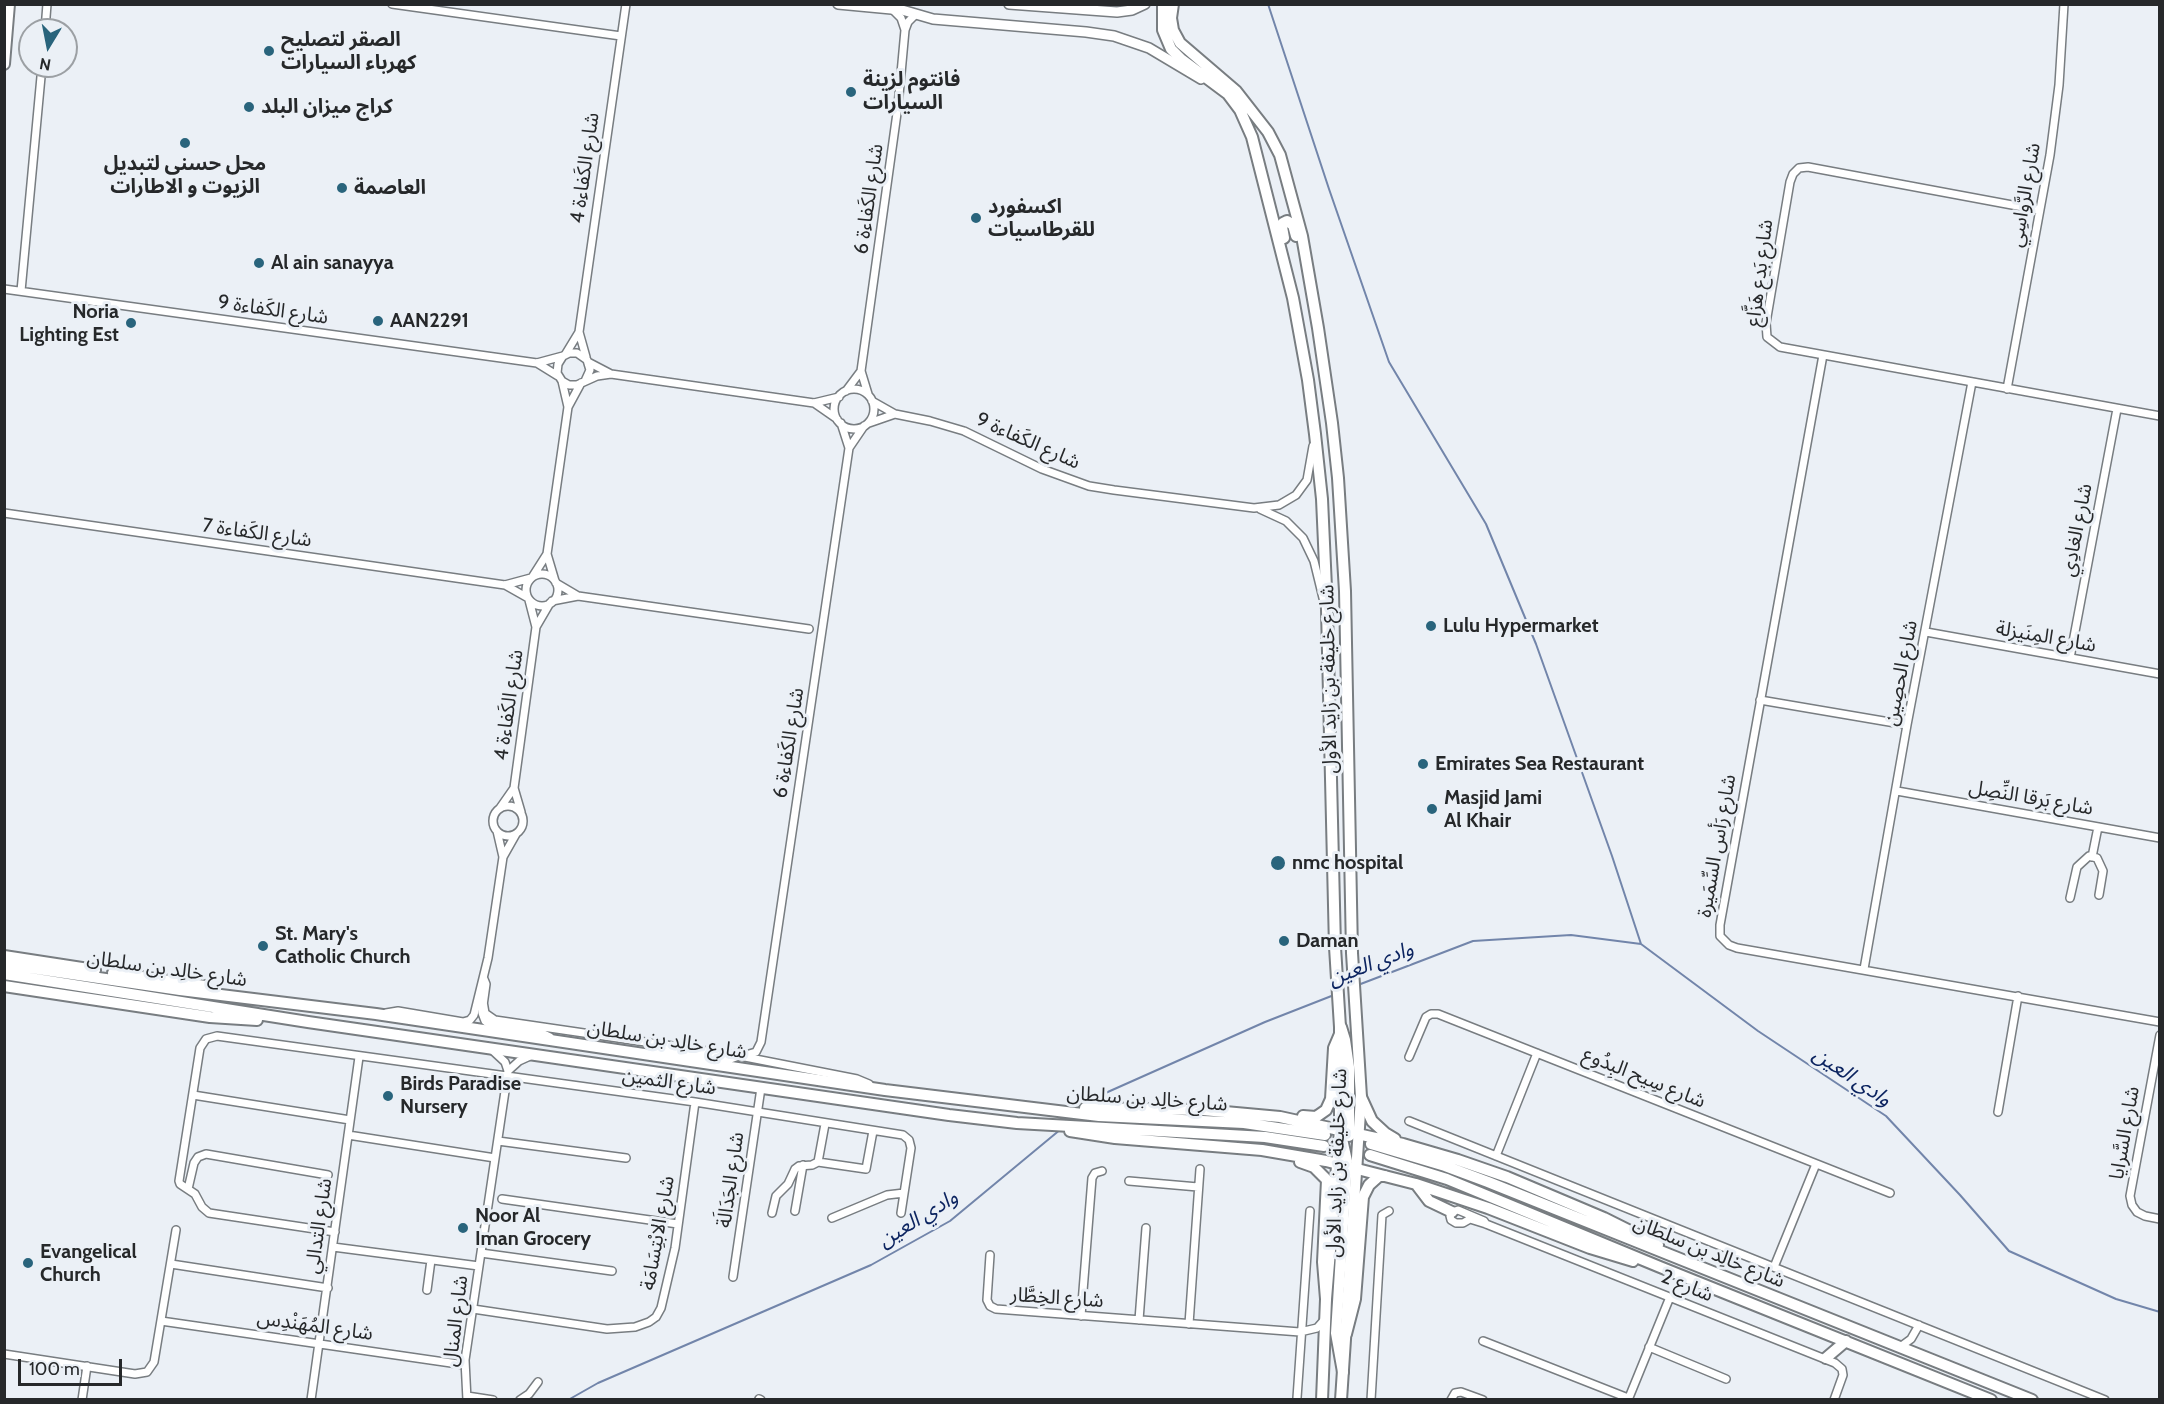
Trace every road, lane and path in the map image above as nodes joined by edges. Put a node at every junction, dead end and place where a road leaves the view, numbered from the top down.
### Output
1 (9, 4) edge
2 (392, 4) edge
3 (838, 4) edge
4 (1145, 4) edge
5 (1163, 4) edge
6 (1173, 4) edge
7 (2064, 4) edge
8 (1011, 5) edge
9 (625, 6) edge
10 (891, 8) junction
11 (916, 14) junction
12 (905, 30) junction
13 (621, 36) junction
14 (4, 64) edge
15 (41, 78) edge
16 (1221, 88) junction
17 (2039, 210) junction
18 (1309, 278) junction
19 (4, 289) edge
20 (21, 291) junction
21 (1293, 298) junction
22 (579, 332) junction
23 (1823, 355) junction
24 (564, 356) junction
25 (588, 361) junction
26 (537, 363) junction
27 (861, 371) junction
28 (611, 374) junction
29 (561, 379) junction
30 (583, 382) junction
31 (1971, 382) junction
32 (2007, 389) junction
33 (842, 394) junction
34 (870, 398) junction
35 (814, 403) junction
36 (568, 407) junction
37 (2117, 409) junction
38 (895, 414) junction
39 (2160, 416) edge
40 (840, 422) junction
41 (866, 424) junction
42 (1315, 434) junction
43 (849, 448) junction
44 (1254, 508) junction
45 (4, 513) edge
46 (547, 554) junction
47 (532, 577) junction
48 (555, 582) junction
49 (505, 585) junction
50 (578, 596) junction
51 (529, 599) junction
52 (551, 602) junction
53 (1328, 610) junction
54 (536, 627) junction
55 (809, 629) dead end
56 (1926, 632) junction
57 (2070, 658) junction
58 (2160, 674) edge
59 (1760, 700) junction
60 (1907, 725) junction
61 (514, 788) junction
62 (1897, 791) junction
63 (499, 809) junction
64 (521, 812) junction
65 (2098, 827) junction
66 (497, 831) junction
67 (516, 834) junction
68 (2160, 838) edge
69 (503, 857) junction
70 (2092, 857) junction
71 (2099, 895) dead end
72 (2070, 898) dead end
73 (4, 949) edge
74 (4, 956) edge
75 (41, 962) junction
76 (4, 964) edge
77 (1864, 969) junction
78 (4, 974) edge
79 (484, 978) junction
80 (7, 987) edge
81 (2018, 996) junction
82 (483, 1001) junction
83 (287, 1002) junction
84 (376, 1014) junction
85 (283, 1019) junction
86 (2160, 1022) edge
87 (1340, 1030) junction
88 (2160, 1035) edge
89 (762, 1042) junction
90 (568, 1044) junction
91 (491, 1049) junction
92 (1537, 1053) junction
93 (533, 1055) junction
94 (639, 1055) junction
95 (740, 1056) junction
96 (359, 1057) junction
97 (1409, 1057) dead end
98 (774, 1062) junction
99 (508, 1074) junction
100 (761, 1088) junction
101 (885, 1090) junction
102 (193, 1095) junction
103 (1361, 1097) junction
104 (695, 1102) junction
105 (758, 1111) junction
106 (1231, 1112) junction
107 (1998, 1112) dead end
108 (1157, 1114) junction
109 (350, 1120) junction
110 (1409, 1121) dead end
111 (825, 1124) junction
112 (873, 1131) junction
113 (1349, 1132) junction
114 (348, 1135) junction
115 (1155, 1137) junction
116 (498, 1141) junction
117 (1403, 1144) junction
118 (1217, 1146) junction
119 (1496, 1156) junction
120 (495, 1158) junction
121 (626, 1158) dead end
122 (818, 1162) junction
123 (1815, 1164) junction
124 (803, 1165) junction
125 (1348, 1167) junction
126 (1200, 1169) dead end
127 (1102, 1172) dead end
128 (328, 1175) dead end
129 (1385, 1176) junction
130 (1129, 1181) dead end
131 (1416, 1185) junction
132 (1198, 1186) junction
133 (188, 1189) junction
134 (904, 1193) junction
135 (1890, 1193) dead end
136 (502, 1199) dead end
137 (795, 1211) dead end
138 (1310, 1211) dead end
139 (1389, 1211) dead end
140 (1452, 1212) junction
141 (772, 1213) dead end
142 (901, 1213) dead end
143 (832, 1218) dead end
144 (2160, 1219) edge
145 (678, 1224) junction
146 (1486, 1224) junction
147 (1146, 1228) dead end
148 (176, 1230) dead end
149 (335, 1232) junction
150 (333, 1247) junction
151 (481, 1253) junction
152 (990, 1254) dead end
153 (1681, 1259) junction
154 (431, 1260) junction
155 (171, 1264) junction
156 (479, 1266) junction
157 (1660, 1267) junction
158 (1774, 1267) junction
159 (612, 1271) dead end
160 (733, 1277) dead end
161 (328, 1288) junction
162 (427, 1290) dead end
163 (1670, 1297) junction
164 (1326, 1299) junction
165 (473, 1309) junction
166 (1082, 1316) junction
167 (1326, 1316) junction
168 (1139, 1320) junction
169 (161, 1321) junction
170 (1189, 1324) junction
171 (1918, 1328) junction
172 (1303, 1331) junction
173 (1346, 1334) junction
174 (1483, 1341) dead end
175 (1846, 1341) junction
176 (320, 1344) junction
177 (1325, 1347) junction
178 (1649, 1347) junction
179 (1900, 1347) junction
180 (4, 1354) edge
181 (1919, 1354) junction
182 (1826, 1358) junction
183 (465, 1365) junction
184 (87, 1366) junction
185 (1342, 1372) junction
186 (1726, 1379) dead end
187 (538, 1382) dead end
188 (467, 1398) edge
189 (1297, 1398) edge
190 (1628, 1399) edge
191 (82, 1400) edge
192 (311, 1400) edge
193 (493, 1400) edge
194 (520, 1400) edge
195 (1322, 1400) edge
196 (1341, 1400) edge
197 (1371, 1400) edge
198 (1451, 1400) edge
199 (1483, 1400) edge
200 (1834, 1400) edge
201 (1991, 1400) edge
202 (2032, 1400) edge
203 (2105, 1400) edge

1 - 14 main road
2 - 13 street
3 - 10 street
4 - 8 street
5 - 16 main road, شارع خليفة بن زايد الأول
6 - 18 main road, شارع خليفة بن زايد الأول
7 - 17 street, شارع الرَّواسِي
9 - 13 street, شارع الكَفاءة 4
10 - 11 street
10 - 12 street
11 - 12 street, شارع الكَفاءة 6
11 - 16 street
12 - 27 street, شارع الكَفاءة 6
13 - 22 street, شارع الكَفاءة 4
15 - 20 street
16 - 21 main road, شارع خليفة بن زايد الأول
17 - 23 street, شارع بَدع هَزَّاع
17 - 32 street, شارع الرَّواسِي
18 - 21 main road
18 - 103 main road, شارع خليفة بن زايد الأول
19 - 20 street, شارع الكَفاءة 9
20 - 26 street, شارع الكَفاءة 9
21 - 42 main road, شارع خليفة بن زايد الأول
22 - 24 street, شارع الكَفاءة 4
22 - 25 street, شارع الكَفاءة 4
23 - 31 street, شارع بَدع هَزَّاع
23 - 59 street, شارع رَأس السِّمَيرة
24 - 25 street
24 - 26 street, شارع الكَفاءة 9
24 - 29 street
25 - 28 street
25 - 30 street
26 - 29 street, شارع الكَفاءة 9
27 - 33 street, شارع الكَفاءة 6
27 - 34 street, شارع الكَفاءة 6
28 - 30 street
28 - 35 street
29 - 30 street
29 - 36 street
30 - 36 street
31 - 32 street, شارع بَدع هَزَّاع
31 - 56 street, شارع الحصِين
32 - 37 street, شارع بَدع هَزَّاع
33 - 34 street
33 - 35 street
33 - 40 street
34 - 38 street, شارع الكَفاءة 9
34 - 41 street
35 - 40 street
36 - 46 street
37 - 39 street, شارع بَدع هَزَّاع
37 - 57 street, شارع الغادِي
38 - 41 street, شارع الكَفاءة 9
38 - 44 street, شارع الكَفاءة 9
40 - 41 street
40 - 43 street, شارع الكَفاءة 6
41 - 43 street, شارع الكَفاءة 6
42 - 44 street, شارع الكَفاءة 9
42 - 53 main road, شارع خليفة بن زايد الأول
43 - 89 street, شارع الكَفاءة 6
44 - 53 street, شارع الكَفاءة 9
45 - 49 street, شارع الكَفاءة 7
46 - 47 street
46 - 48 street
47 - 48 street
47 - 49 street, شارع الكَفاءة 7
47 - 51 street
48 - 50 street
48 - 52 street
49 - 51 street, شارع الكَفاءة 7
50 - 52 street
50 - 55 street
51 - 52 street
51 - 54 street, شارع الكَفاءة 4
52 - 54 street, شارع الكَفاءة 4
53 - 87 main road, شارع خليفة بن زايد الأول
54 - 61 street, شارع الكَفاءة 4
56 - 57 street, شارع المِنَيزلة
56 - 60 street, شارع الحصِين
57 - 58 street, شارع المِنَيزلة
59 - 60 street
59 - 77 street, شارع رَأس السِّمَيرة
60 - 62 street, شارع الحصِين
61 - 63 street, شارع الكَفاءة 4
61 - 64 street, شارع الكَفاءة 4
62 - 65 street, شارع بَرقا النِّصِل
62 - 77 street, شارع الحصِين
63 - 64 street
63 - 66 street
64 - 67 street
65 - 68 street, شارع بَرقا النِّصِل
65 - 70 street
66 - 67 street
66 - 69 street
67 - 69 street
69 - 79 street
70 - 71 street
70 - 72 street
73 - 75 main road
74 - 75 main road
75 - 83 main road
76 - 83 main road, شارع خالِد بن سلطان
77 - 81 street, شارع رَأس السِّمَيرة
78 - 85 main road, شارع خالِد بن سلطان
79 - 82 street
79 - 84 street
80 - 85 main road
81 - 86 street, شارع رَأس السِّمَيرة
81 - 107 street
82 - 90 street
82 - 95 street
83 - 84 main road, شارع خالِد بن سلطان
84 - 90 main road, شارع خالِد بن سلطان
85 - 91 main road, شارع خالِد بن سلطان
87 - 106 main road
87 - 113 main road
88 - 144 street, شارع السَّرايا
89 - 95 street
89 - 98 street
90 - 94 main road, شارع خالِد بن سلطان
91 - 93 main road, شارع خالِد بن سلطان
91 - 99 street
92 - 97 street, شارع سِيح البِدُوع
92 - 119 street
92 - 123 street, شارع سِيح البِدُوع
93 - 99 street
93 - 100 main road, شارع خالِد بن سلطان
94 - 95 main road
94 - 101 main road, شارع خالِد بن سلطان
95 - 98 street
96 - 99 street, شارع الثمين
96 - 102 street, شارع الثمين
96 - 109 street, شارع التدالي
98 - 101 street
99 - 104 street, شارع الثمين
99 - 116 street, شارع المنال
100 - 105 street, شارع الجَدَالَة
100 - 115 main road, شارع خالِد بن سلطان
101 - 108 main road, شارع خالِد بن سلطان
102 - 109 street
102 - 133 street
103 - 113 main road, شارع خليفة بن زايد الأول
103 - 117 main road
104 - 105 street, شارع الثمين
104 - 145 street, شارع الابْتِسَامَة
105 - 111 street, شارع الثمين
105 - 160 street, شارع الجَدَالَة
106 - 108 main road
106 - 113 main road
108 - 115 main road, شارع خالِد بن سلطان
109 - 114 street, شارع التدالي
110 - 119 street
111 - 112 street, شارع الثمين
111 - 122 street
112 - 122 street
112 - 134 street, شارع الثمين
113 - 117 main road
113 - 125 main road, شارع خليفة بن زايد الأول
113 - 125 main road
114 - 120 street
114 - 149 street, شارع التدالي
115 - 118 main road
116 - 120 street, شارع المنال
116 - 121 street
117 - 153 main road
118 - 125 main road
118 - 164 main road
119 - 158 street
120 - 151 street, شارع المنال
122 - 124 street
123 - 135 street, شارع سِيح البِدُوع
123 - 158 street
124 - 137 street
124 - 141 street
125 - 129 main road
125 - 164 main road, شارع خليفة بن زايد الأول
125 - 173 main road, شارع خليفة بن زايد الأول
125 - 185 main road
126 - 132 street
127 - 166 street
128 - 133 street
129 - 131 main road
129 - 173 main road
130 - 132 street
131 - 140 main road
131 - 157 main road
132 - 170 street
133 - 149 street
134 - 142 street, شارع الثمين
134 - 143 street
136 - 145 street
138 - 172 street
139 - 197 street
140 - 146 street, شارع 2
140 - 146 street, شارع 2
145 - 165 street, شارع الابْتِسَامَة
146 - 163 street, شارع 2
147 - 168 street
148 - 155 street
149 - 150 street, شارع التدالي
150 - 154 street
150 - 161 street, شارع التدالي
151 - 156 street, شارع المنال
151 - 159 street
152 - 166 street, شارع الخِطَّار
153 - 157 main road, شارع خالِد بن سلطان
153 - 179 main road, شارع خالِد بن سلطان
154 - 156 street
154 - 162 street
155 - 161 street
155 - 169 street
156 - 165 street, شارع المنال
157 - 175 main road, شارع خالِد بن سلطان
158 - 171 street
161 - 176 street, شارع التدالي
163 - 178 street
163 - 182 street, شارع 2
164 - 167 main road, شارع خليفة بن زايد الأول
165 - 183 street, شارع المنال
166 - 168 street, شارع الخِطَّار
167 - 172 street
167 - 177 main road, شارع خليفة بن زايد الأول
168 - 170 street, شارع الخِطَّار
169 - 176 street, شارع المُهَنْدِس
169 - 184 street
170 - 172 street, شارع الخِطَّار
171 - 179 street
171 - 181 street
171 - 203 street
172 - 177 street
172 - 189 street
173 - 185 main road, شارع خليفة بن زايد الأول
174 - 190 street
175 - 182 main road
175 - 201 main road, شارع خالِد بن سلطان
176 - 183 street, شارع المُهَنْدِس
176 - 192 street, شارع التدالي
177 - 195 main road, شارع خليفة بن زايد الأول
178 - 186 street
178 - 190 street
179 - 181 main road, شارع خالِد بن سلطان
180 - 184 street
181 - 202 main road, شارع خالِد بن سلطان
182 - 200 street
183 - 188 street, شارع المنال
184 - 191 street
185 - 196 main road, شارع خليفة بن زايد الأول
187 - 194 street
188 - 193 street, شارع المنال
198 - 199 street

